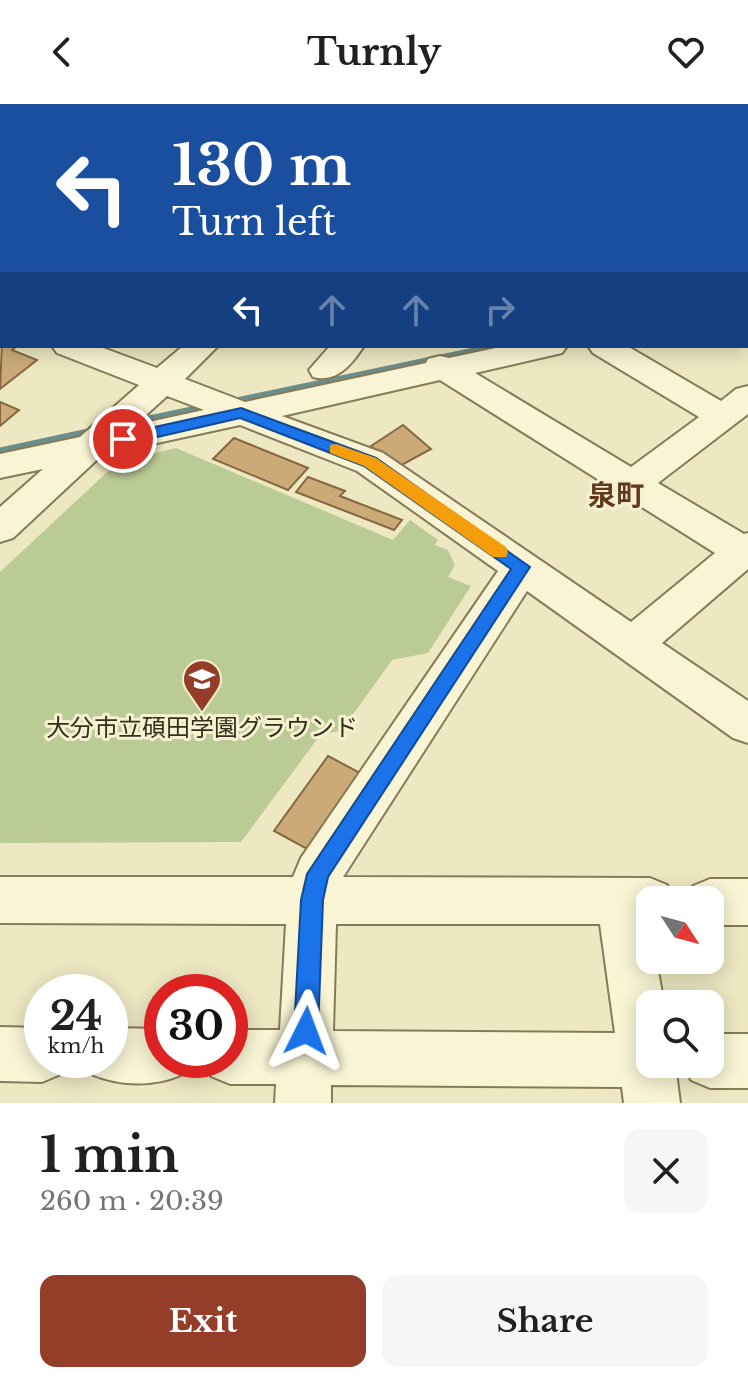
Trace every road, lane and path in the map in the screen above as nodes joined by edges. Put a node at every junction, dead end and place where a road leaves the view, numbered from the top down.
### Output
1 (73, 348) edge
2 (200, 348) edge
3 (346, 348) edge
4 (536, 348) edge
5 (608, 348) edge
6 (441, 361) edge
7 (325, 370) junction
8 (162, 382) junction
9 (221, 405) junction
10 (735, 407) edge
11 (110, 428) junction
12 (0, 466) edge
13 (632, 484) junction
14 (0, 528) edge
15 (745, 550) edge
16 (522, 567) junction
17 (632, 645) junction
18 (744, 715) edge
19 (312, 900) junction
20 (636, 901) edge
21 (724, 902) edge
22 (748, 902) edge
23 (2, 910) edge
24 (0, 1054) edge
25 (24, 1055) edge
26 (724, 1061) edge
27 (748, 1061) edge
28 (248, 1063) edge
29 (636, 1075) edge
30 (304, 1080) edge

1 - 8 street
2 - 8 street
3 - 7 street
4 - 6 street
5 - 10 street
6 - 7 street
6 - 9 street
6 - 13 street
7 - 9 street
8 - 9 street
8 - 11 street
9 - 11 street
9 - 11 street
9 - 16 street
10 - 13 street
11 - 12 street
11 - 14 street
13 - 15 street
15 - 17 street
16 - 17 street
16 - 19 street
17 - 18 street
19 - 20 street
19 - 23 street
19 - 30 street
21 - 22 street
24 - 25 street
26 - 27 street
28 - 30 street
29 - 30 street

